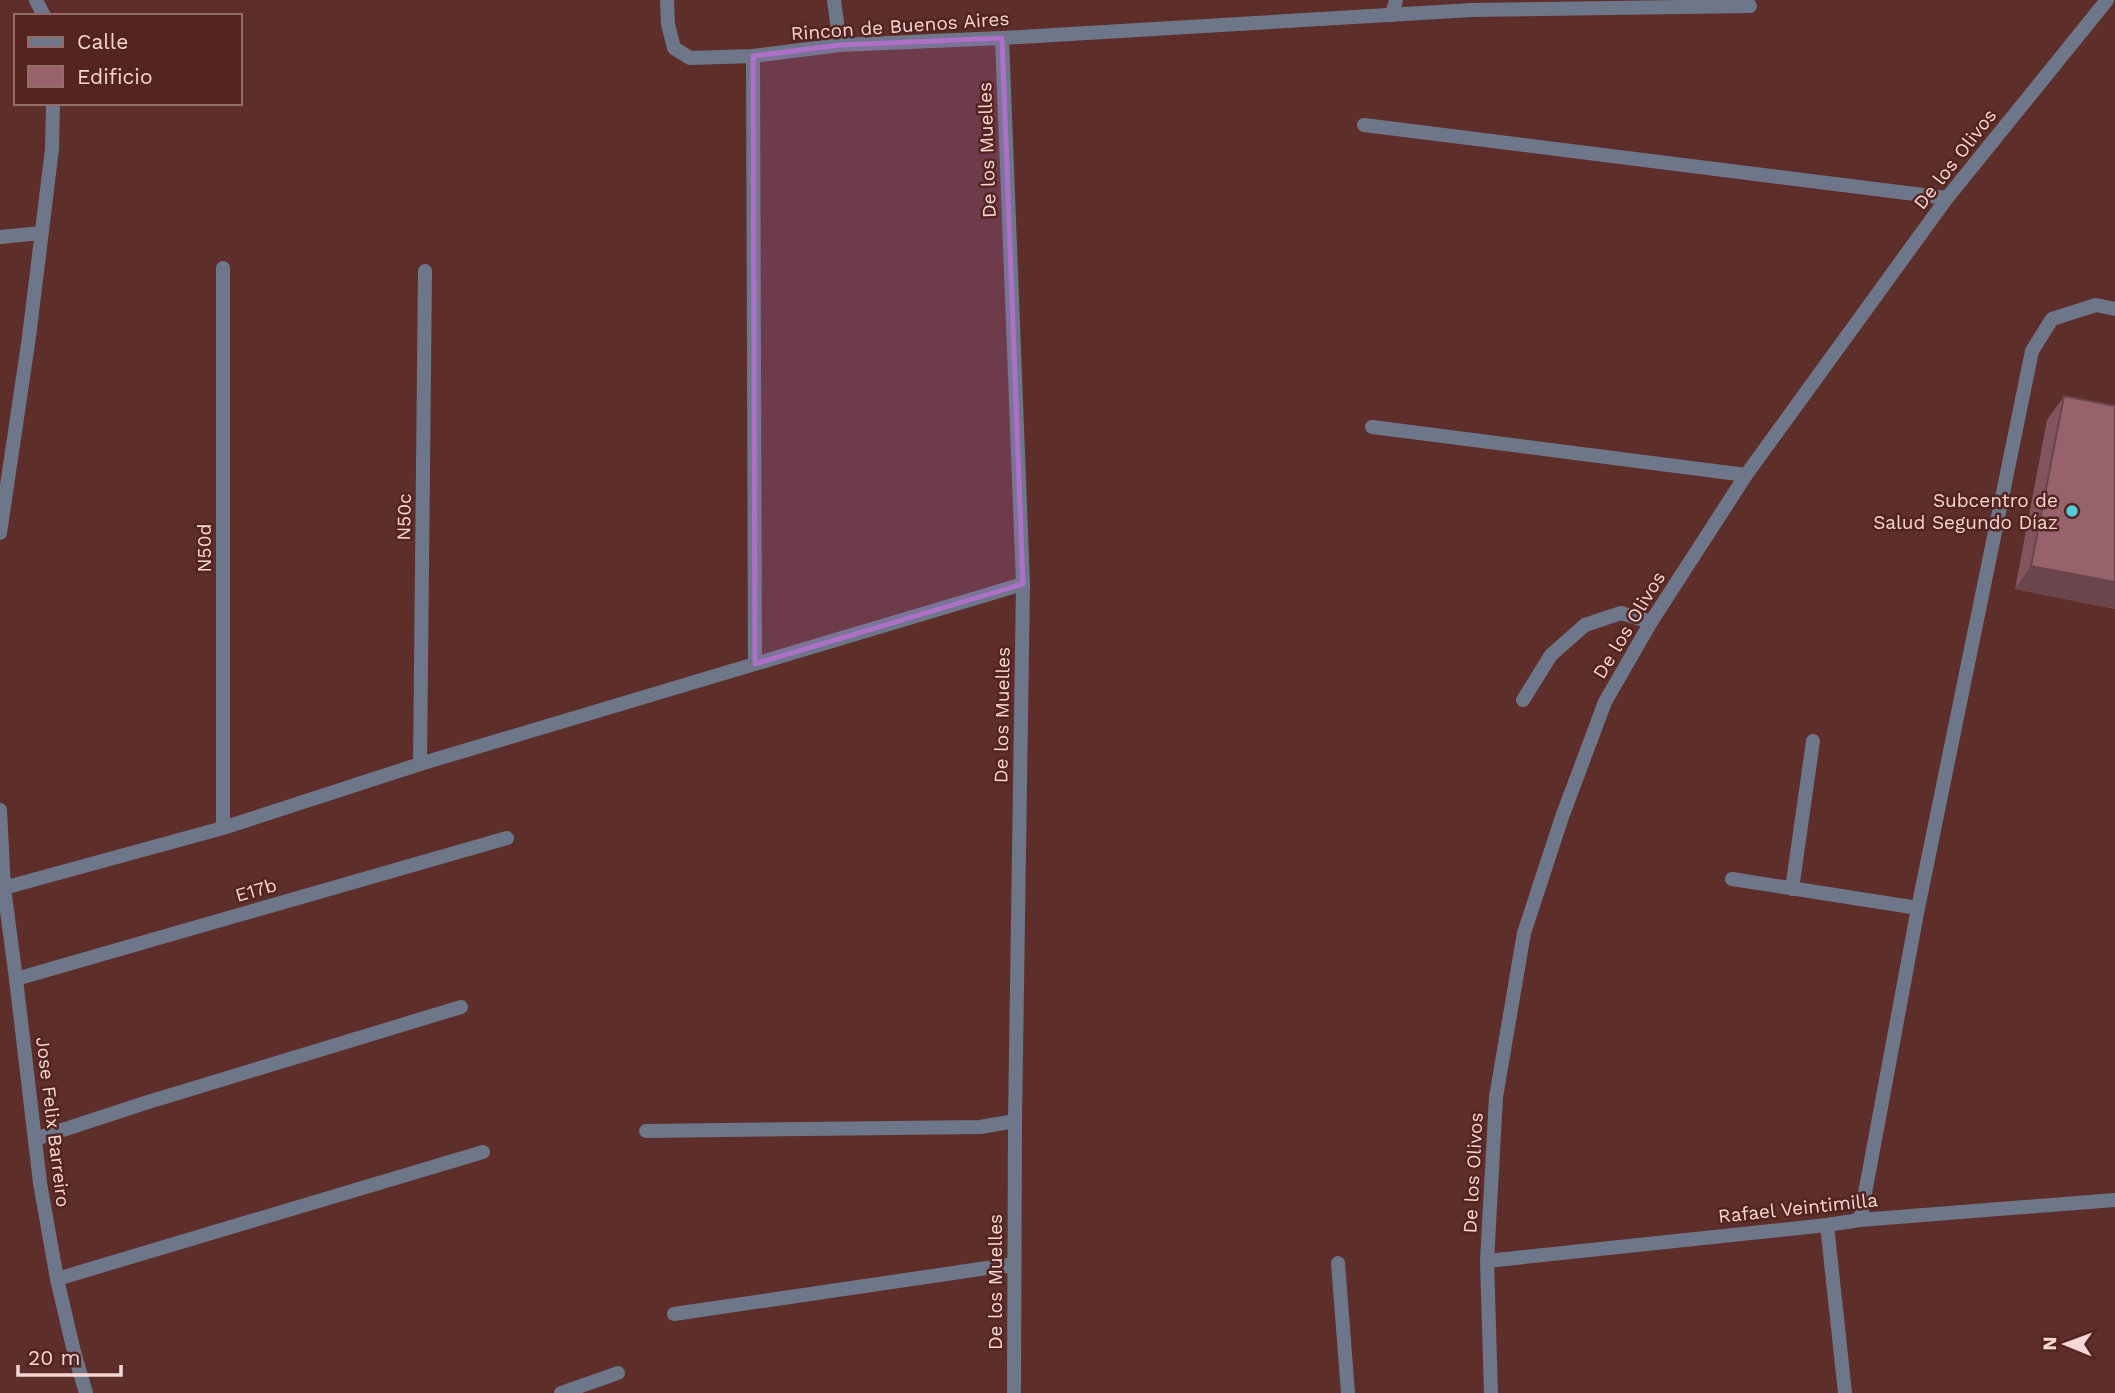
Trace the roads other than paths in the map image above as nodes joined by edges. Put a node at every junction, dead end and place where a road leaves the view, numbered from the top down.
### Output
1 (667, 0) edge
2 (834, 0) edge
3 (1396, 0) edge
4 (2107, 0) edge
5 (1473, 5) edge
6 (1750, 6) dead end
7 (1392, 15) junction
8 (1002, 38) junction
9 (840, 45) junction
10 (754, 56) junction
11 (53, 105) edge
12 (1364, 125) dead end
13 (1947, 198) junction
14 (41, 233) junction
15 (0, 237) edge
16 (223, 268) dead end
17 (425, 271) dead end
18 (2115, 309) edge
19 (1372, 426) dead end
20 (1746, 475) junction
21 (0, 533) edge
22 (1023, 584) junction
23 (1651, 622) junction
24 (755, 664) junction
25 (1523, 700) dead end
26 (1812, 741) dead end
27 (420, 764) junction
28 (0, 810) edge
29 (223, 828) junction
30 (507, 838) dead end
31 (1732, 879) dead end
32 (2, 889) edge
33 (1792, 889) junction
34 (1918, 908) junction
35 (16, 979) junction
36 (461, 1007) dead end
37 (1015, 1121) junction
38 (646, 1131) dead end
39 (35, 1139) junction
40 (484, 1153) dead end
41 (2115, 1200) edge
42 (1860, 1220) junction
43 (1827, 1225) junction
44 (1487, 1261) junction
45 (1338, 1262) dead end
46 (1014, 1264) junction
47 (57, 1279) junction
48 (674, 1314) dead end
49 (618, 1373) dead end
50 (86, 1393) edge
51 (561, 1393) edge
52 (1014, 1393) edge
53 (1348, 1393) edge
54 (1490, 1393) edge
55 (1845, 1393) edge

1 - 10 street, Rincon de Buenos Aires
2 - 9 street
3 - 7 street
4 - 13 street, De los Olivos
5 - 6 street, Rincon de Buenos Aires
5 - 7 street, Rincon de Buenos Aires
7 - 8 street, Rincon de Buenos Aires
8 - 9 street, Rincon de Buenos Aires
8 - 22 street, De los Muelles
9 - 10 street, Rincon de Buenos Aires
10 - 24 street
11 - 14 street
12 - 13 street
13 - 20 street, De los Olivos
14 - 15 street
14 - 21 street
16 - 29 street, N50d
17 - 27 street, N50c
18 - 34 street
19 - 20 street
20 - 23 street, De los Olivos
22 - 24 street
22 - 37 street, De los Muelles
23 - 25 street
23 - 44 street, De los Olivos
24 - 27 street
26 - 33 street
27 - 29 street
28 - 32 street, Jose Felix Barreiro
29 - 32 street
30 - 35 street, E17b
31 - 33 street
32 - 35 street, Jose Felix Barreiro
33 - 34 street
34 - 42 street
35 - 39 street, Jose Felix Barreiro
36 - 39 street
37 - 38 street
37 - 46 street, De los Muelles
39 - 47 street, Jose Felix Barreiro
40 - 47 street
41 - 42 street, Rafael Veintimilla
42 - 43 street, Rafael Veintimilla
43 - 44 street, Rafael Veintimilla
43 - 55 street
44 - 54 street, De los Olivos
45 - 53 street
46 - 48 street
46 - 52 street, De los Muelles
47 - 50 street, Jose Felix Barreiro
49 - 51 street

